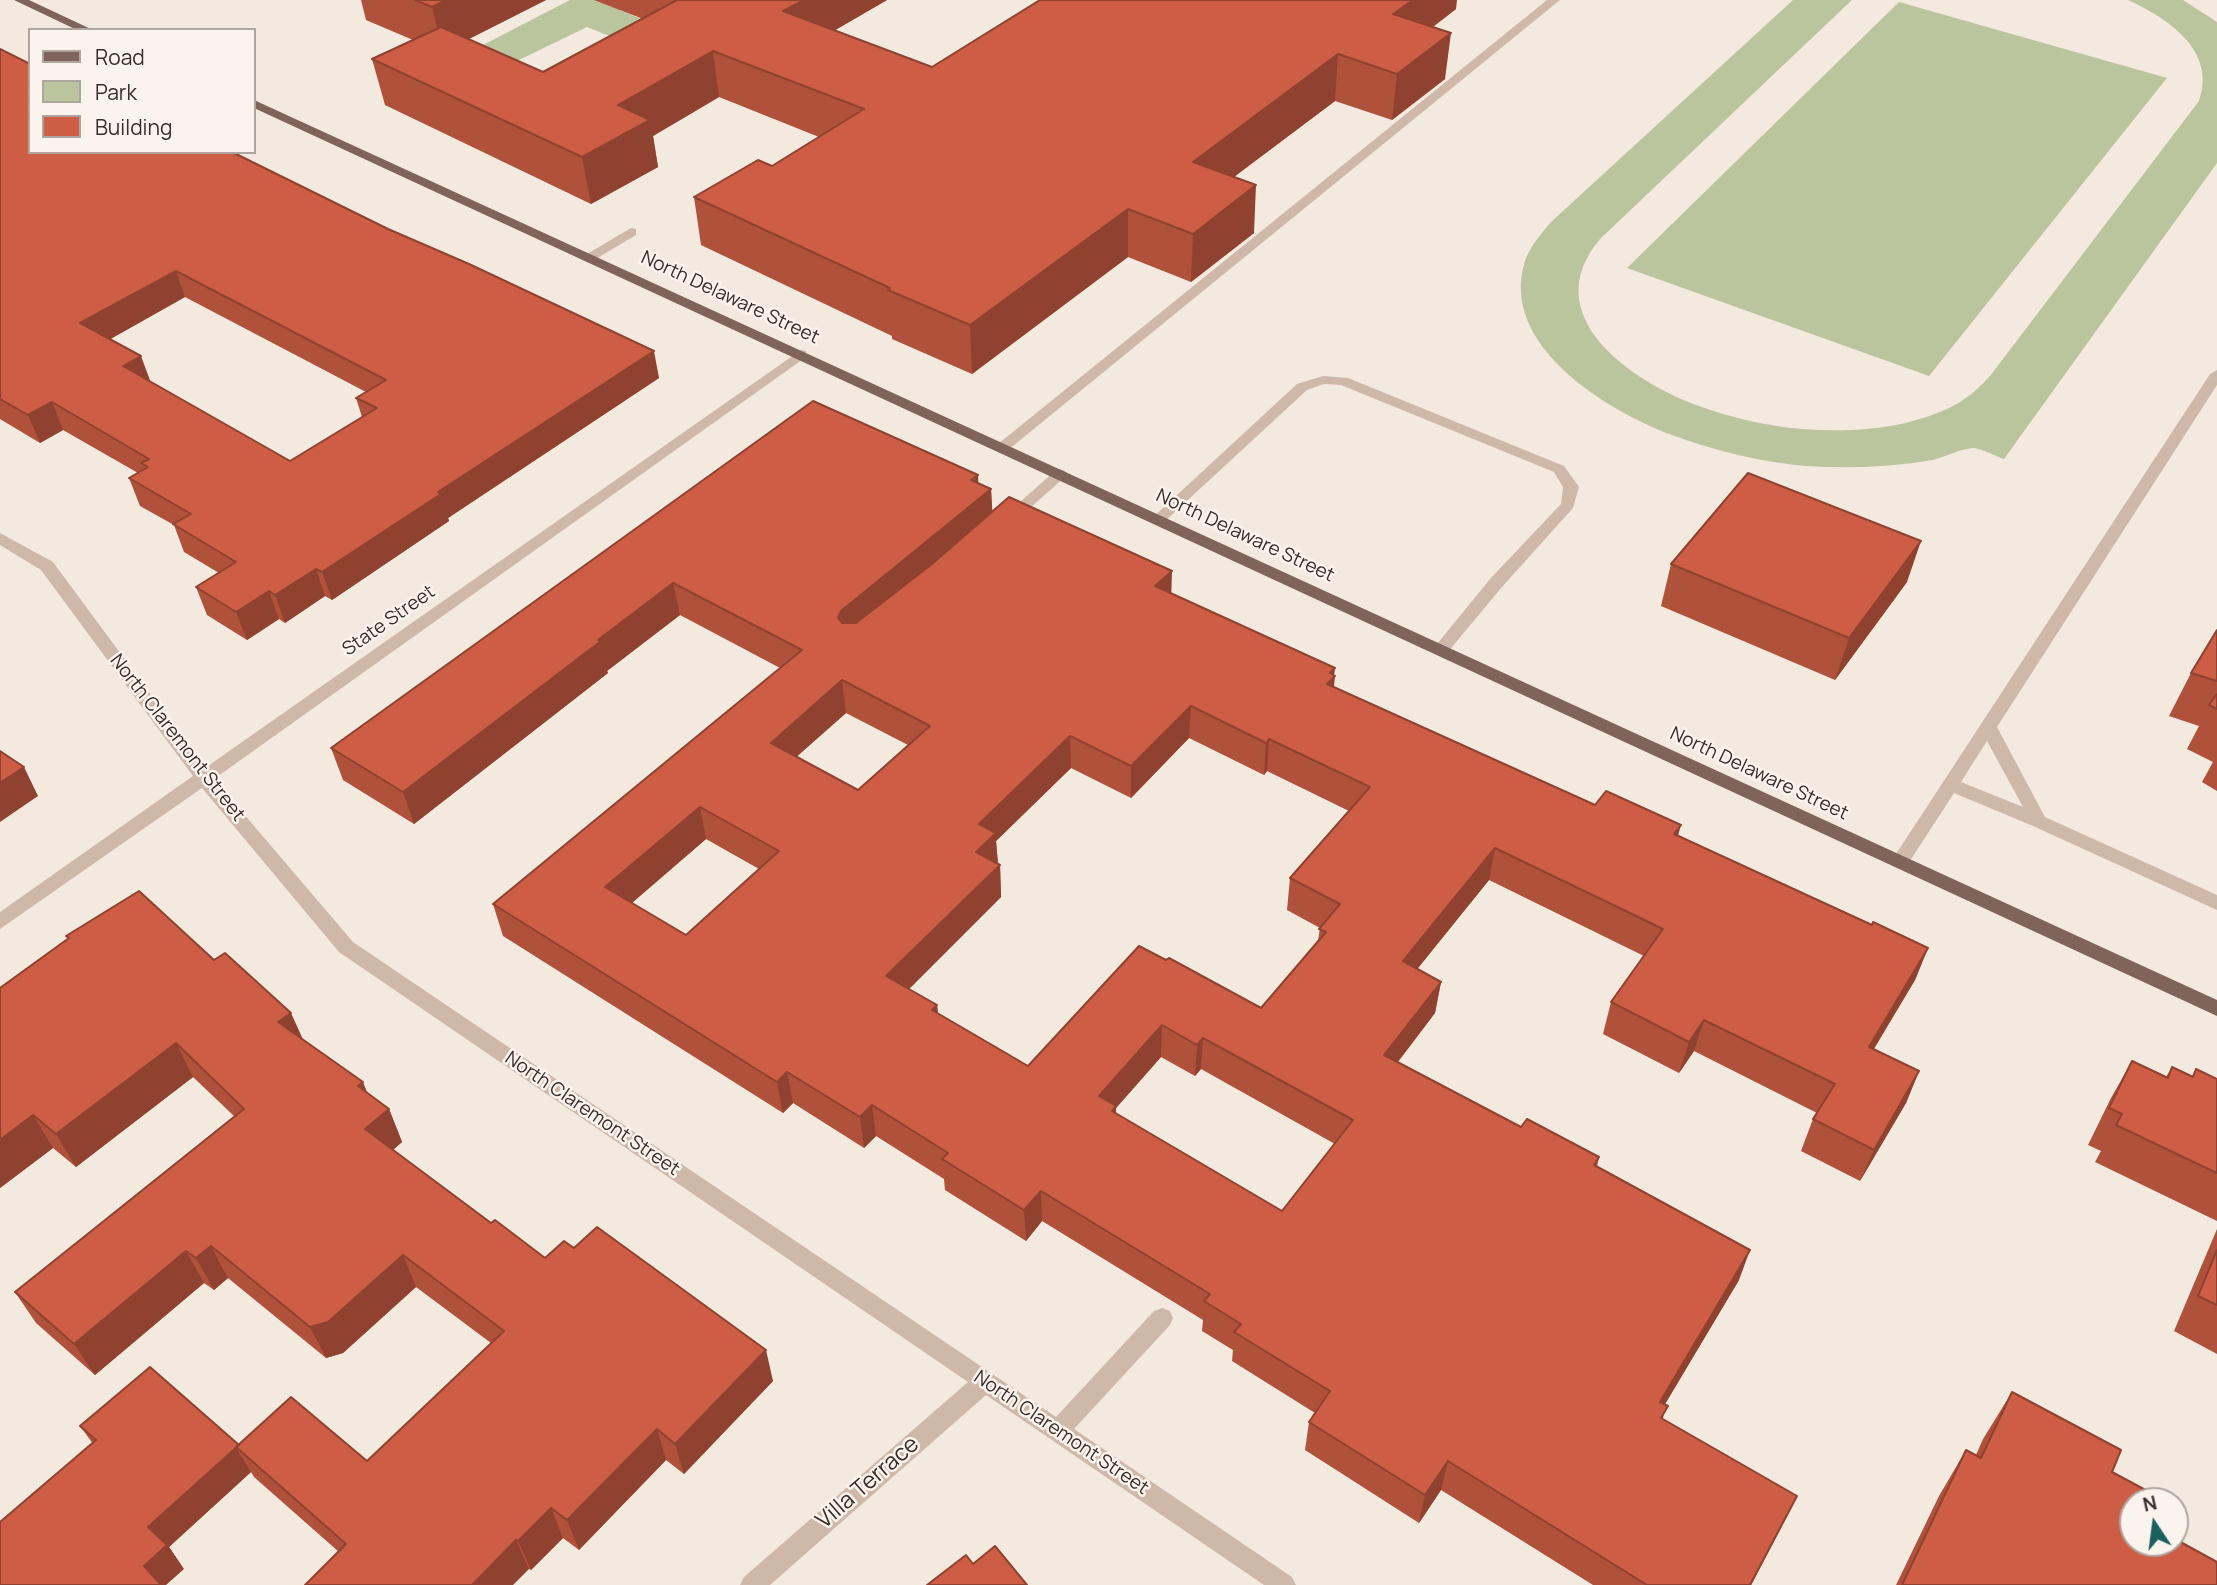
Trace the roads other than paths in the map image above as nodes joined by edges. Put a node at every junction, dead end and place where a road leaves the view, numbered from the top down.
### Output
1 (20, 0) edge
2 (1554, 0) edge
3 (83, 28) edge
4 (256, 105) edge
5 (631, 232) dead end
6 (589, 257) junction
7 (802, 354) junction
8 (2217, 374) edge
9 (1003, 447) junction
10 (1060, 474) junction
11 (1159, 519) junction
12 (993, 533) edge
13 (0, 538) edge
14 (1441, 649) junction
15 (1988, 726) junction
16 (203, 777) junction
17 (1950, 785) junction
18 (2039, 821) junction
19 (1900, 862) junction
20 (2217, 903) edge
21 (0, 922) edge
22 (2217, 1008) edge
23 (1162, 1318) dead end
24 (984, 1382) junction
25 (1058, 1431) junction
26 (752, 1585) edge
27 (1284, 1585) edge

1 - 3 main road
2 - 9 street
4 - 6 main road, North Delaware Street
5 - 6 street
6 - 7 main road, North Delaware Street
7 - 9 main road, North Delaware Street
7 - 16 street, State Street
8 - 15 street
9 - 10 main road, North Delaware Street
10 - 11 main road, North Delaware Street
10 - 12 street
11 - 14 main road, North Delaware Street
11 - 14 street
13 - 16 street, North Claremont Street
14 - 19 main road, North Delaware Street
15 - 17 street
15 - 18 street
16 - 21 street, State Street
16 - 24 street, North Claremont Street
17 - 18 street
17 - 19 street
18 - 20 street
19 - 22 main road, North Delaware Street
23 - 25 street
24 - 25 street, North Claremont Street
24 - 26 street, Villa Terrace
25 - 27 street, North Claremont Street

